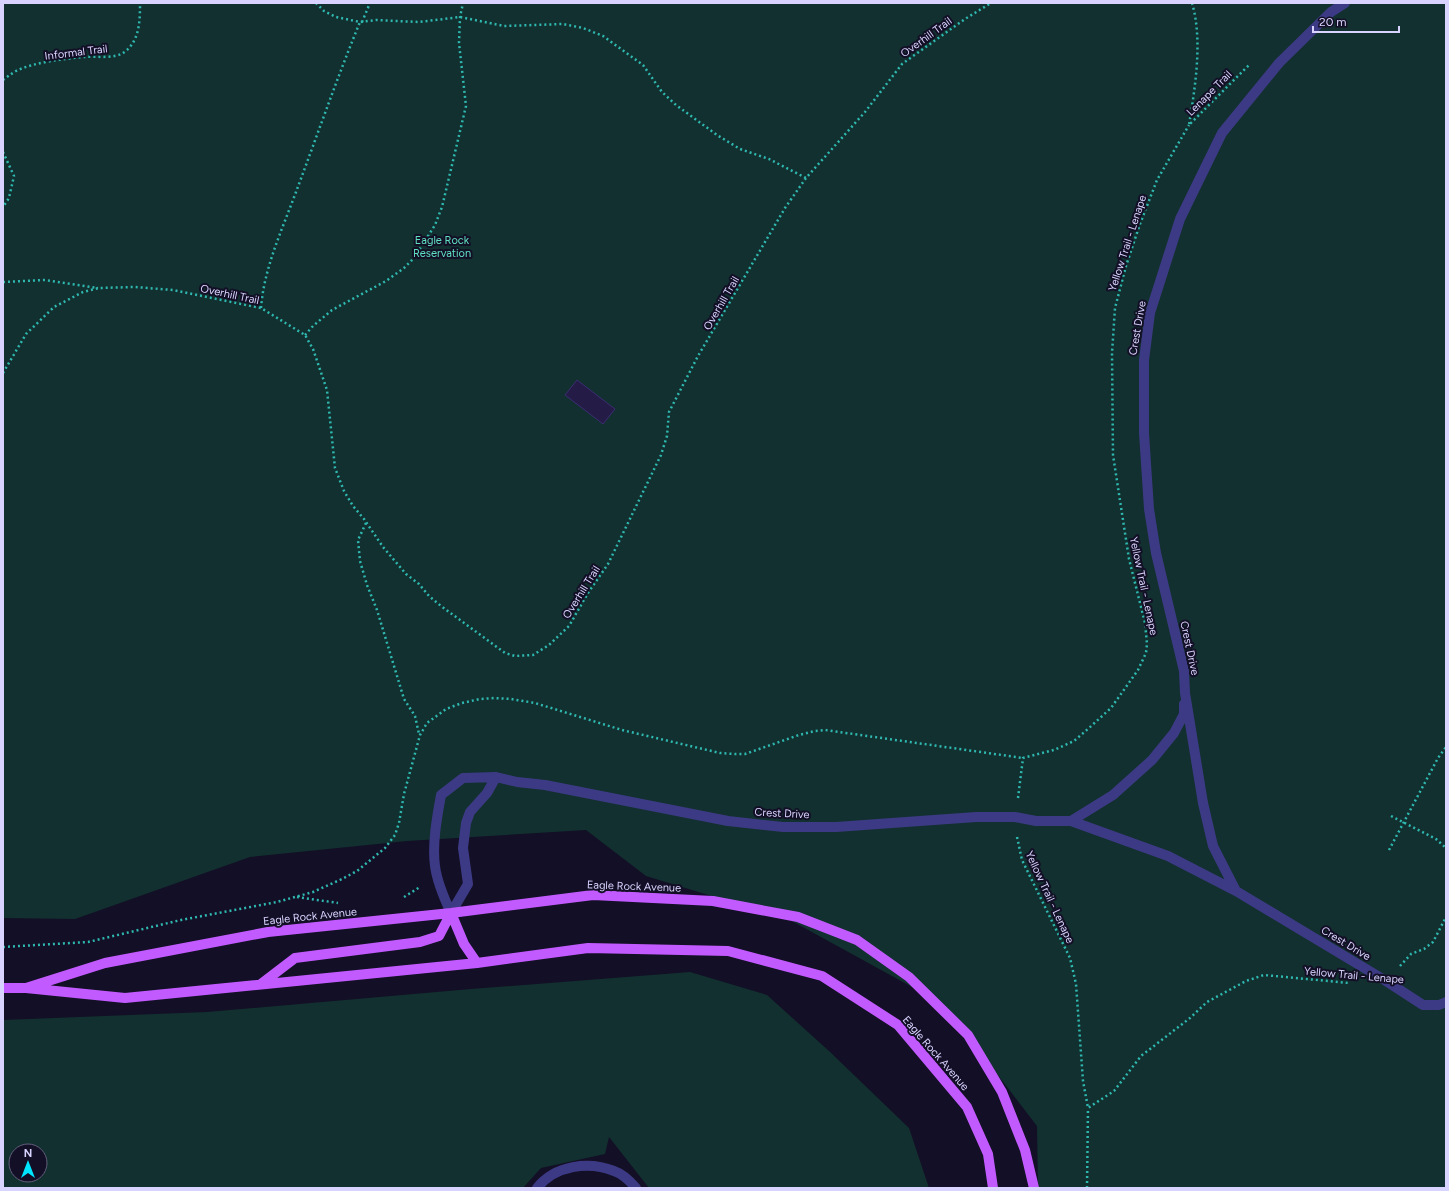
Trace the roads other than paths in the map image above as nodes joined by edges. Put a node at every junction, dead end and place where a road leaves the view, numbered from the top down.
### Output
1 (1345, 3) edge
2 (1185, 693) junction
3 (496, 777) junction
4 (1071, 821) junction
5 (1236, 891) junction
6 (451, 913) junction
7 (477, 963) junction
8 (260, 984) junction
9 (3, 988) edge
10 (26, 988) junction
11 (1446, 1002) edge
12 (537, 1188) edge
13 (636, 1188) edge
14 (994, 1188) edge
15 (1034, 1188) edge

1 - 2 street, Crest Drive
2 - 4 street, Crest Drive
2 - 5 street, Crest Drive
3 - 4 street, Crest Drive
3 - 6 street
3 - 6 street, Crest Drive
4 - 5 street, Crest Drive
5 - 11 street, Crest Drive
6 - 7 main road
6 - 8 main road
6 - 10 main road, Eagle Rock Avenue
6 - 15 main road, Eagle Rock Avenue
7 - 8 main road, Eagle Rock Avenue
7 - 14 main road, Eagle Rock Avenue
8 - 10 main road, Eagle Rock Avenue
9 - 10 main road, Eagle Rock Avenue
12 - 13 street

